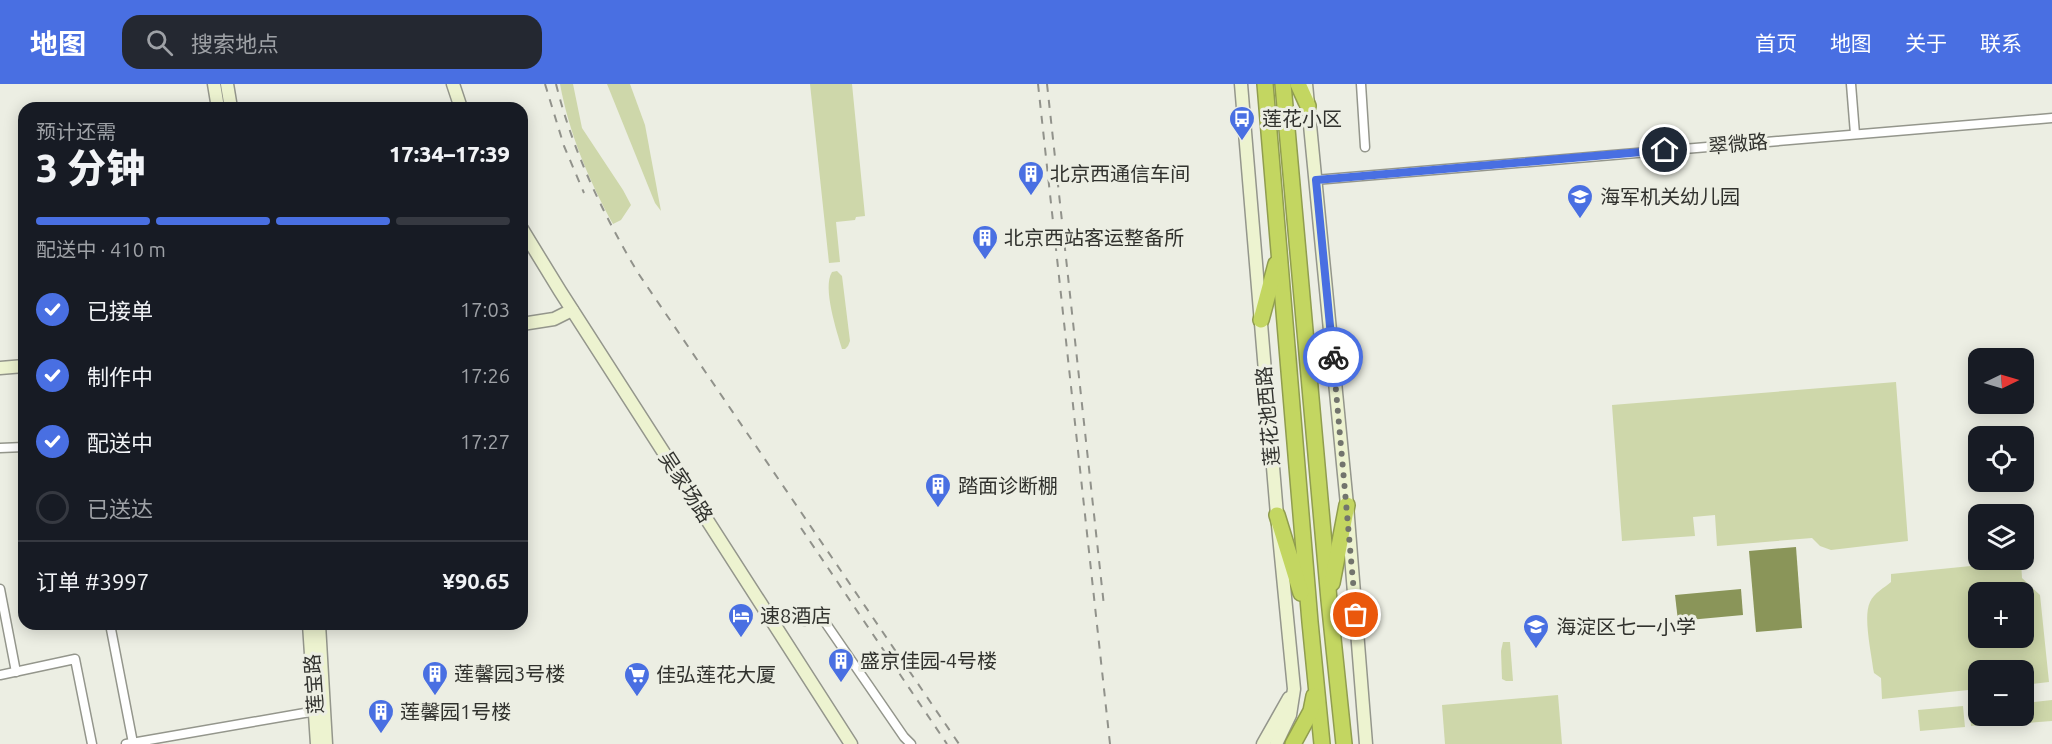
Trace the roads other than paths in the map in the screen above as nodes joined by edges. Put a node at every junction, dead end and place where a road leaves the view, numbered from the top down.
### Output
1 (214, 84) edge
2 (227, 84) edge
3 (453, 84) edge
4 (1241, 84) edge
5 (1265, 84) edge
6 (1283, 84) edge
7 (1298, 84) edge
8 (1306, 84) edge
9 (1361, 84) edge
10 (1851, 84) edge
11 (217, 102) edge
12 (230, 102) edge
13 (459, 102) edge
14 (1308, 106) junction
15 (2052, 118) edge
16 (1855, 134) junction
17 (1365, 147) dead end
18 (1316, 180) junction
19 (528, 239) edge
20 (1279, 252) junction
21 (572, 310) junction
22 (1261, 320) junction
23 (528, 323) edge
24 (18, 366) edge
25 (0, 368) edge
26 (18, 447) edge
27 (0, 448) edge
28 (1347, 505) junction
29 (1277, 515) junction
30 (0, 589) edge
31 (1329, 600) junction
32 (804, 621) dead end
33 (1310, 622) junction
34 (111, 630) edge
35 (309, 630) edge
36 (319, 630) edge
37 (16, 672) junction
38 (0, 675) edge
39 (1316, 684) junction
40 (1294, 689) junction
41 (316, 711) junction
42 (904, 738) junction
43 (156, 741) edge
44 (129, 743) edge
45 (92, 744) edge
46 (317, 744) edge
47 (326, 744) edge
48 (851, 744) edge
49 (896, 744) edge
50 (912, 744) edge
51 (1263, 744) edge
52 (1276, 744) edge
53 (1293, 744) edge
54 (1322, 744) edge
55 (1344, 744) edge
56 (1366, 744) edge

1 - 11 street
2 - 12 street
3 - 13 street
4 - 22 street, 莲花池西路
5 - 20 highway, 莲花池西路
6 - 31 highway
7 - 14 highway
8 - 14 street
9 - 17 street
10 - 16 street
14 - 18 street
15 - 16 street, 翠微路
16 - 18 street, 翠微路
18 - 28 street
19 - 21 street, 吴家场路
20 - 22 highway
20 - 33 highway, 莲花池西路
21 - 23 street
21 - 48 street, 吴家场路
22 - 29 street, 莲花池西路
24 - 25 street
26 - 27 street
28 - 31 highway
28 - 56 street
29 - 33 highway
29 - 40 street, 莲花池西路
30 - 37 street
31 - 55 highway
32 - 42 street
33 - 39 highway, 莲花池西路
34 - 44 street
35 - 41 street, 莲宝路
36 - 47 street, 莲宝路
37 - 38 street
37 - 45 street
39 - 53 highway
39 - 54 highway, 莲花池西路
40 - 51 street
40 - 52 street, 莲花池西路
41 - 43 street
41 - 46 street, 莲宝路
42 - 49 street
42 - 50 street
43 - 44 street

